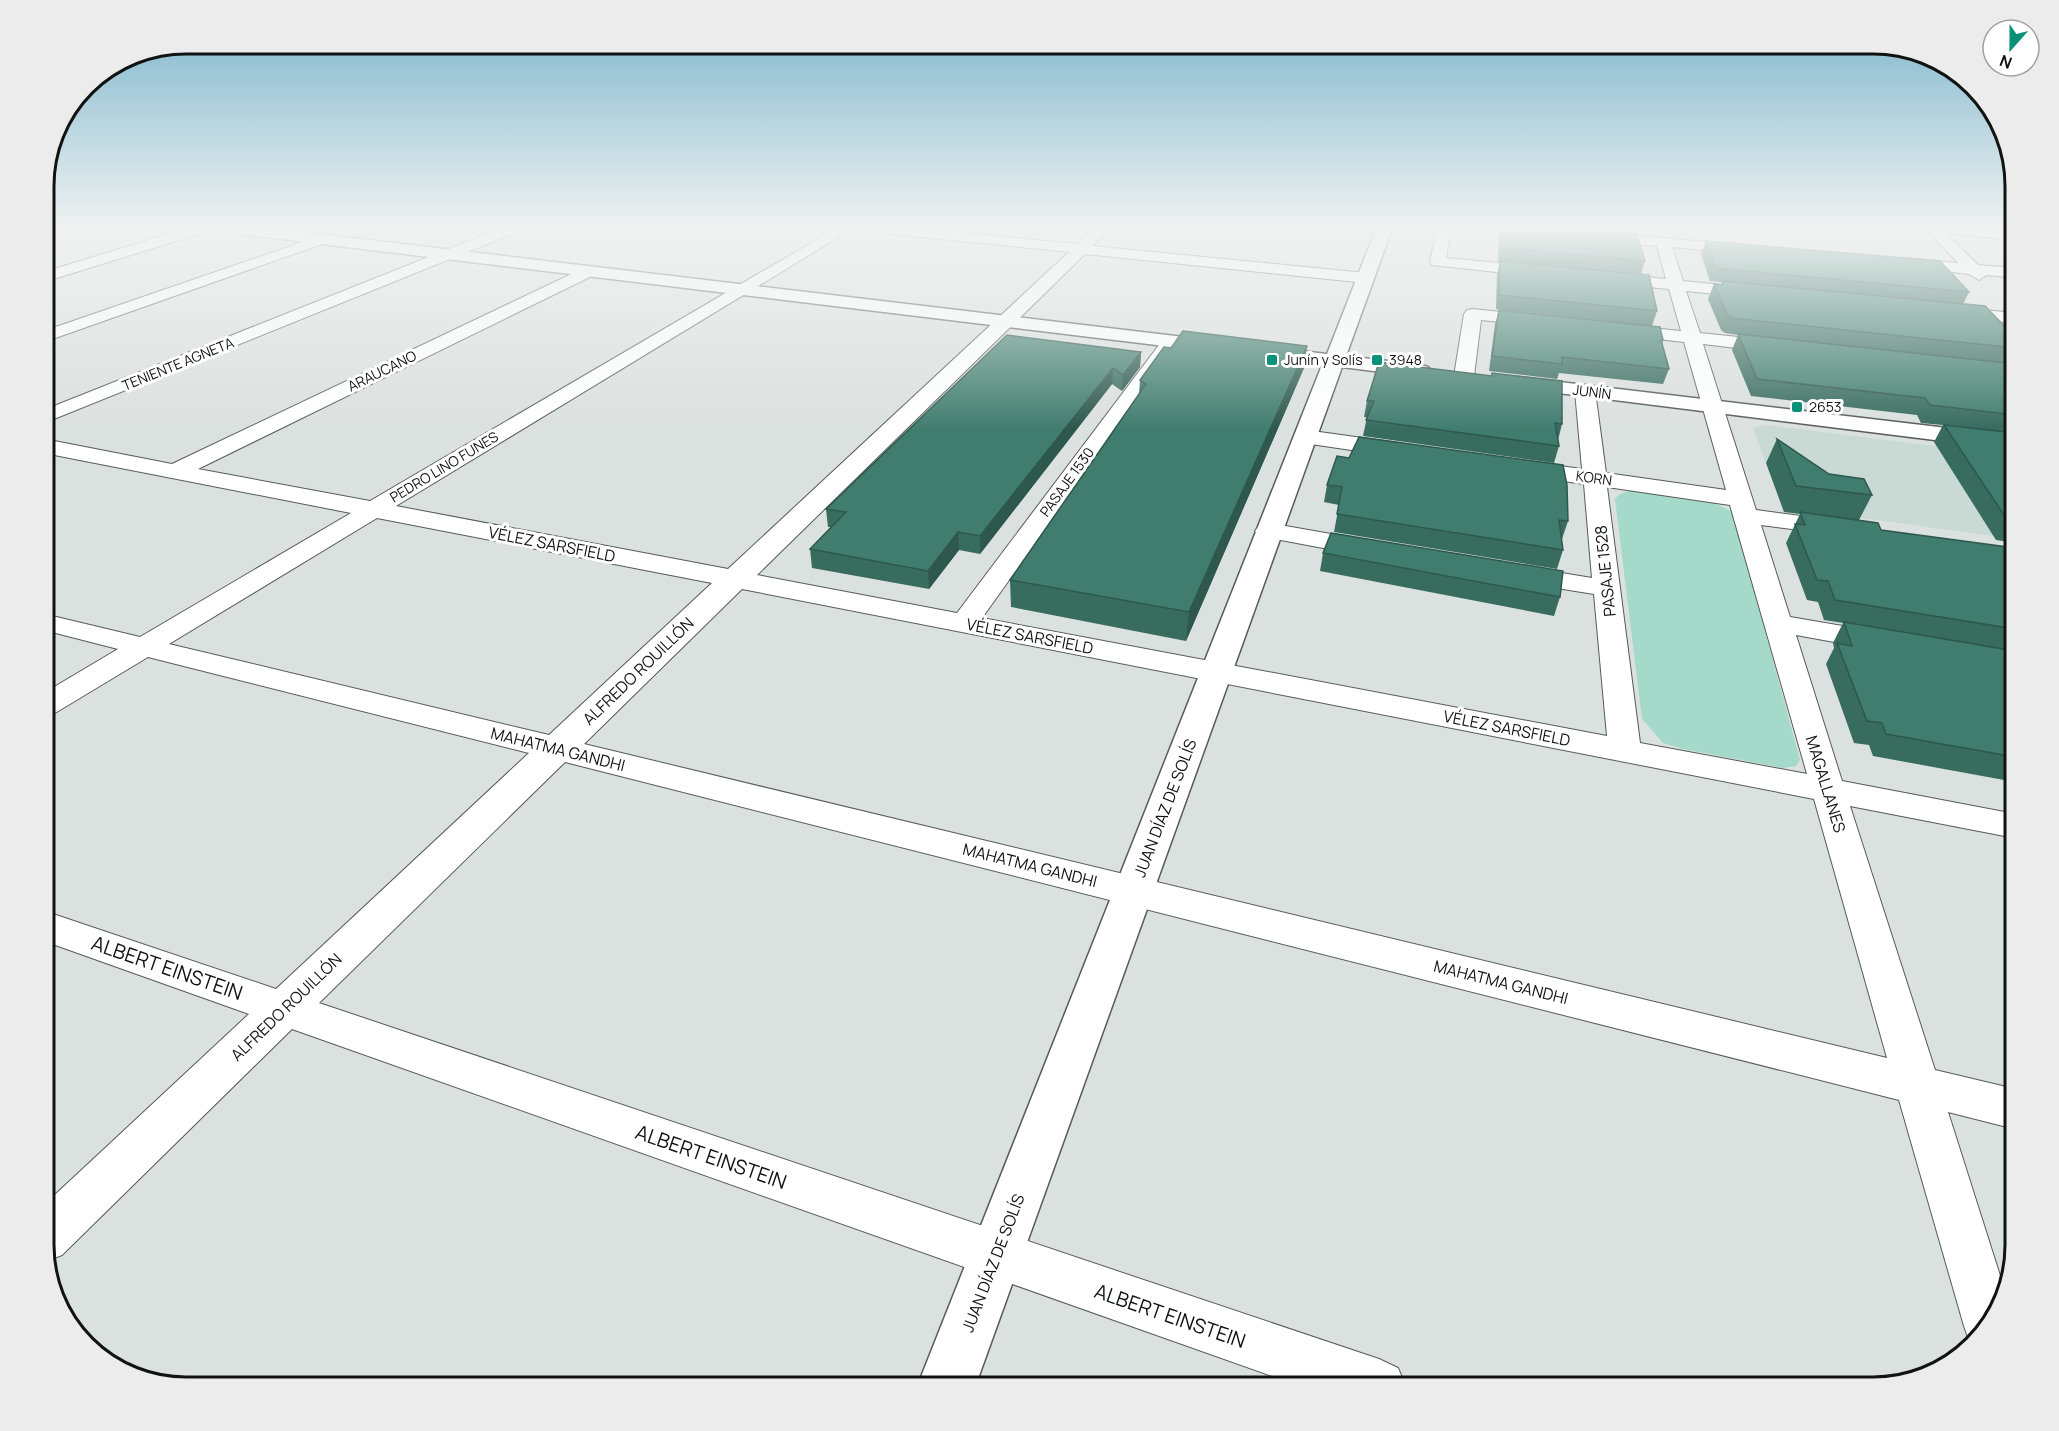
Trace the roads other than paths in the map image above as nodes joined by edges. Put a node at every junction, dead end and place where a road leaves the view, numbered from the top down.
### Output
1 (161, 296) edge
2 (345, 296) edge
3 (539, 296) edge
4 (734, 296) edge
5 (793, 296) edge
6 (1032, 296) edge
7 (1358, 296) edge
8 (1679, 296) edge
9 (1934, 310) edge
10 (2005, 311) edge
11 (1005, 321) junction
12 (1554, 323) edge
13 (1600, 328) edge
14 (54, 333) edge
15 (1692, 338) junction
16 (1171, 341) junction
17 (1796, 349) edge
18 (1334, 361) junction
19 (1464, 376) junction
20 (1585, 391) junction
21 (1713, 407) junction
22 (54, 413) edge
23 (1305, 437) junction
24 (2005, 442) edge
25 (54, 448) edge
26 (1421, 454) edge
27 (1502, 465) edge
28 (175, 471) junction
29 (1594, 478) junction
30 (1743, 507) junction
31 (373, 509) junction
32 (1268, 531) junction
33 (1863, 532) edge
34 (1396, 553) edge
35 (1502, 571) edge
36 (735, 579) junction
37 (1607, 588) junction
38 (964, 623) junction
39 (54, 624) edge
40 (1779, 624) junction
41 (1903, 645) edge
42 (144, 646) junction
43 (1216, 672) junction
44 (54, 700) edge
45 (557, 748) junction
46 (1625, 751) junction
47 (1828, 790) junction
48 (2005, 824) edge
49 (1133, 891) junction
50 (54, 929) edge
51 (284, 1009) junction
52 (1917, 1084) junction
53 (2005, 1106) edge
54 (54, 1228) edge
55 (996, 1255) junction
56 (1986, 1313) edge
57 (950, 1377) edge
58 (1346, 1377) edge

1 - 14 street
2 - 22 street, TENIENTE AGNETA
3 - 28 street, ARAUCANO
4 - 31 street, PEDRO LINO FUNES
5 - 11 main road, JUNÍN
6 - 11 street, ALFREDO ROUILLÓN
7 - 18 main road, JUAN DÍAZ DE SOLÍS
8 - 15 street, MAGALLANES
9 - 10 street
11 - 16 main road, JUNÍN
11 - 36 street, ALFREDO ROUILLÓN
12 - 19 street
13 - 15 street
15 - 17 street
15 - 21 street, MAGALLANES
16 - 18 main road, JUNÍN
16 - 38 street, PASAJE 1530
18 - 19 main road, JUNÍN
18 - 23 main road, JUAN DÍAZ DE SOLÍS
19 - 20 main road, JUNÍN
20 - 21 main road, JUNÍN
20 - 29 street, PASAJE 1528
21 - 24 main road, JUNÍN
21 - 30 street, MAGALLANES
23 - 26 street
23 - 32 main road, JUAN DÍAZ DE SOLÍS
25 - 28 street, VÉLEZ SARSFIELD
27 - 29 street, KORN
28 - 31 street, VÉLEZ SARSFIELD
29 - 30 street, KORN
29 - 37 street, PASAJE 1528
30 - 33 street, KORN
30 - 40 street, MAGALLANES
31 - 36 street, VÉLEZ SARSFIELD
31 - 42 street, PEDRO LINO FUNES
32 - 34 street
32 - 43 main road, JUAN DÍAZ DE SOLÍS
35 - 37 street
36 - 38 street, VÉLEZ SARSFIELD
36 - 45 street, ALFREDO ROUILLÓN
37 - 46 street, PASAJE 1528
38 - 43 street, VÉLEZ SARSFIELD
39 - 42 street, MAHATMA GANDHI
40 - 41 street
40 - 47 street, MAGALLANES
42 - 44 street, PEDRO LINO FUNES
42 - 45 street, MAHATMA GANDHI
43 - 46 street, VÉLEZ SARSFIELD
43 - 49 main road, JUAN DÍAZ DE SOLÍS
45 - 49 street, MAHATMA GANDHI
45 - 51 street, ALFREDO ROUILLÓN
46 - 47 street, VÉLEZ SARSFIELD
47 - 48 street, VÉLEZ SARSFIELD
47 - 52 street, MAGALLANES
49 - 52 street, MAHATMA GANDHI
49 - 55 main road, JUAN DÍAZ DE SOLÍS
50 - 51 street, ALBERT EINSTEIN
51 - 54 street, ALFREDO ROUILLÓN
51 - 55 street, ALBERT EINSTEIN
52 - 53 street, MAHATMA GANDHI
52 - 56 street, MAGALLANES
55 - 57 main road, JUAN DÍAZ DE SOLÍS
55 - 58 street, ALBERT EINSTEIN

